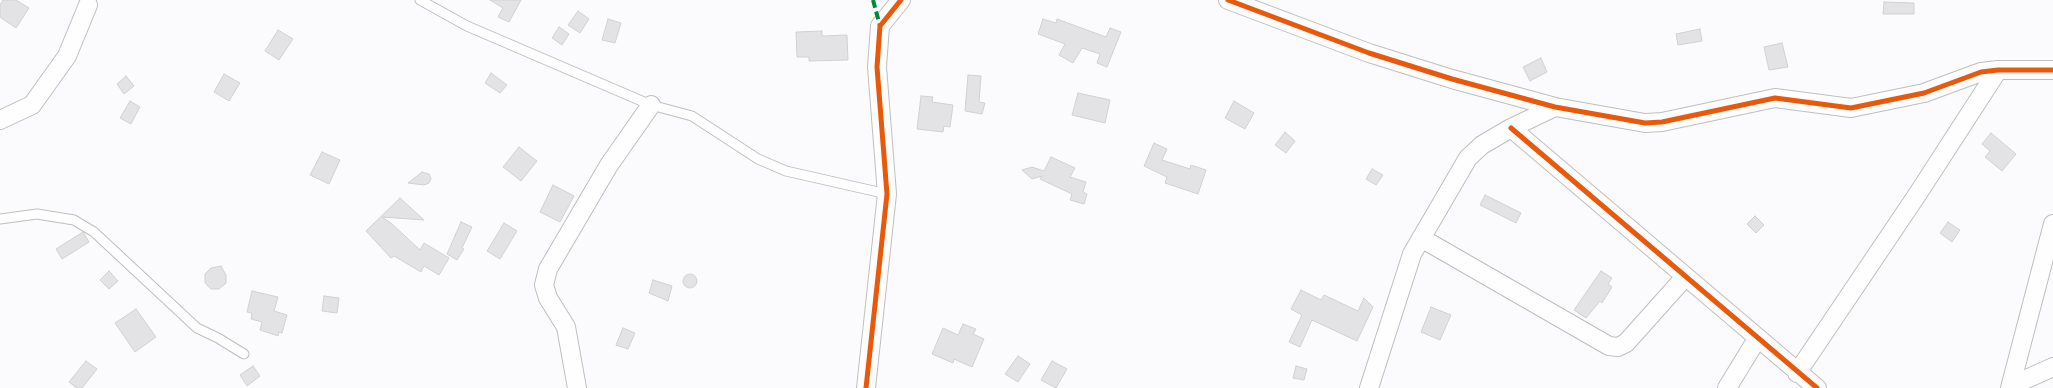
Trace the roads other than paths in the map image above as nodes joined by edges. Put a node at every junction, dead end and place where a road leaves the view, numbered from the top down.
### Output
1 (420, 0) edge
2 (901, 0) edge
3 (1228, 0) edge
4 (86, 2) edge
5 (1998, 70) junction
6 (2053, 70) edge
7 (651, 105) junction
8 (1555, 108) junction
9 (0, 120) edge
10 (1511, 128) junction
11 (887, 194) junction
12 (0, 219) edge
13 (2053, 224) edge
14 (1421, 238) junction
15 (1685, 277) junction
16 (1757, 339) junction
17 (244, 354) dead end
18 (2053, 367) edge
19 (1797, 373) junction
20 (2011, 387) edge
21 (577, 388) edge
22 (866, 388) edge
23 (1369, 388) edge
24 (1727, 388) edge
25 (1817, 388) edge

1 - 7 lane
2 - 11 street
3 - 8 street
4 - 9 street
5 - 6 street
5 - 8 street
5 - 19 street
7 - 11 lane
7 - 21 street
8 - 10 street
10 - 14 street
10 - 15 street
11 - 22 street
12 - 17 lane
13 - 20 street
14 - 15 street
14 - 23 street
15 - 16 street
16 - 19 street
16 - 24 street
18 - 20 street
19 - 25 street

